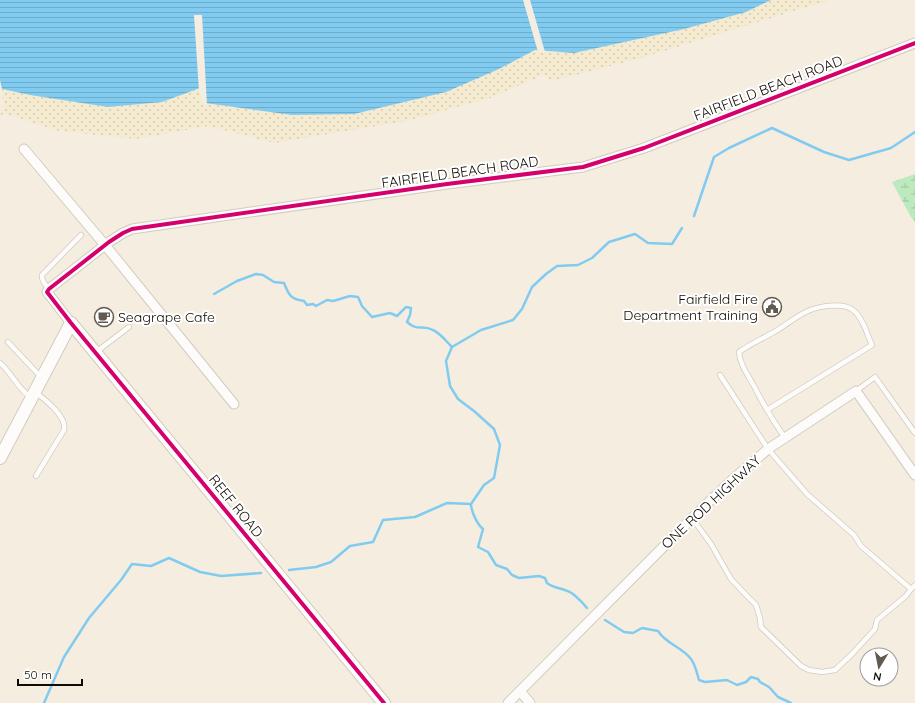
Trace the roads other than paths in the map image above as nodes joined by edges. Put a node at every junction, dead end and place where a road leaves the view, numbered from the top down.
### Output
1 (915, 43) edge
2 (24, 149) dead end
3 (80, 235) dead end
4 (105, 245) junction
5 (49, 289) junction
6 (71, 323) junction
7 (129, 327) dead end
8 (8, 342) dead end
9 (96, 352) junction
10 (0, 363) edge
11 (720, 375) dead end
12 (42, 378) junction
13 (856, 391) junction
14 (33, 395) junction
15 (234, 404) dead end
16 (767, 410) junction
17 (915, 433) edge
18 (784, 438) junction
19 (768, 449) junction
20 (0, 458) edge
21 (915, 475) edge
22 (36, 476) dead end
23 (692, 518) junction
24 (913, 587) edge
25 (520, 691) junction
26 (384, 703) edge
27 (508, 703) edge
28 (530, 703) edge

1 - 4 street, FAIRFIELD BEACH ROAD
2 - 4 street
3 - 5 lane
4 - 5 street, FAIRFIELD BEACH ROAD
4 - 15 street
5 - 6 street
6 - 9 street, REEF ROAD
6 - 12 street
7 - 9 lane
8 - 12 lane
9 - 26 street, REEF ROAD
10 - 14 lane
11 - 19 lane
12 - 14 street
13 - 17 lane
13 - 18 street, ONE ROD HIGHWAY
13 - 21 street
14 - 20 street
14 - 22 lane
16 - 16 lane
16 - 18 lane
18 - 19 street, ONE ROD HIGHWAY
19 - 23 street, ONE ROD HIGHWAY
19 - 24 lane
23 - 24 lane
23 - 25 street, ONE ROD HIGHWAY
25 - 27 street, ONE ROD HIGHWAY
25 - 28 street

